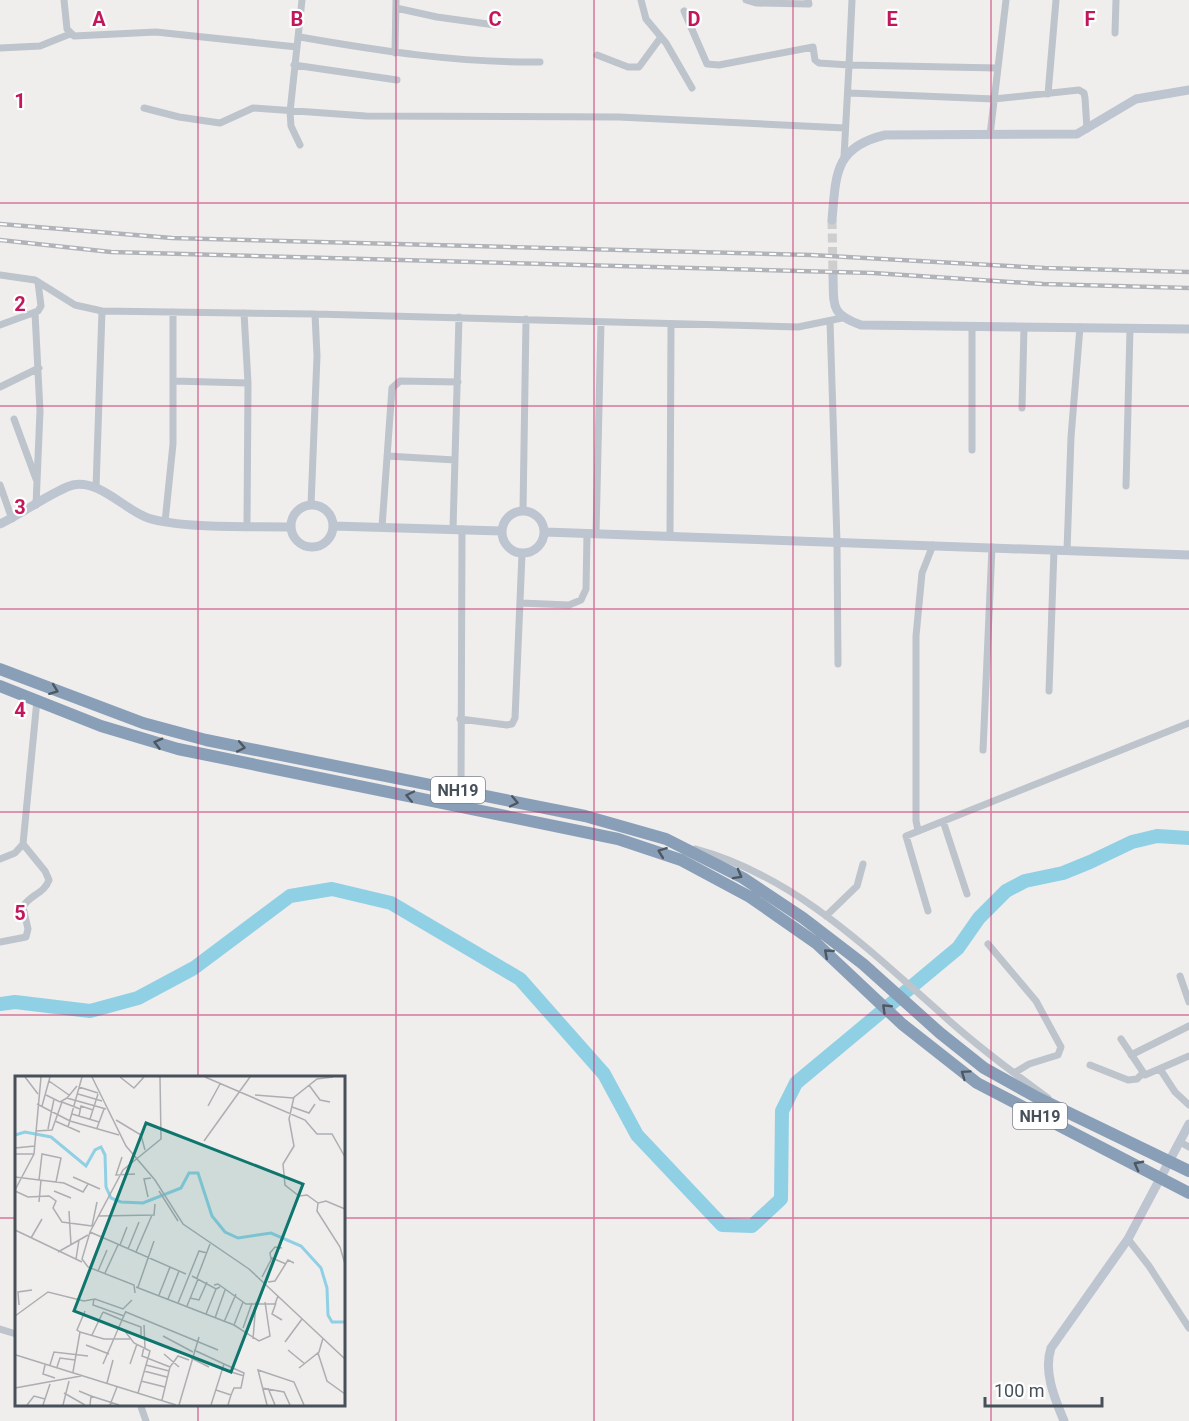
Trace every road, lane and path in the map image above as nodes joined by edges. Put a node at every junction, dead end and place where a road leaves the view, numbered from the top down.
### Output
1 (64, 0) edge
2 (302, 0) edge
3 (641, 0) edge
4 (746, 0) edge
5 (808, 0) edge
6 (852, 0) edge
7 (1006, 0) edge
8 (1056, 0) edge
9 (1116, 0) edge
10 (396, 4) edge
11 (684, 11) dead end
12 (495, 25) dead end
13 (1115, 33) dead end
14 (70, 34) junction
15 (300, 37) junction
16 (661, 37) junction
17 (297, 47) junction
18 (0, 48) edge
19 (395, 53) junction
20 (597, 54) dead end
21 (540, 62) dead end
22 (294, 64) junction
23 (849, 65) junction
24 (997, 68) junction
25 (397, 80) dead end
26 (692, 88) dead end
27 (1189, 90) edge
28 (849, 93) junction
29 (1048, 94) junction
30 (994, 99) junction
31 (144, 108) dead end
32 (290, 112) junction
33 (845, 128) junction
34 (1087, 129) junction
35 (990, 135) junction
36 (300, 145) dead end
37 (843, 157) junction
38 (832, 220) tunnel mouth
39 (0, 275) edge
40 (832, 275) tunnel mouth
41 (38, 282) junction
42 (102, 311) junction
43 (173, 312) junction
44 (35, 313) junction
45 (244, 313) junction
46 (315, 314) junction
47 (459, 317) junction
48 (842, 318) junction
49 (526, 319) junction
50 (830, 321) junction
51 (601, 322) junction
52 (0, 325) edge
53 (671, 326) junction
54 (972, 327) junction
55 (1024, 327) junction
56 (1080, 327) junction
57 (1130, 329) junction
58 (1189, 329) edge
59 (39, 369) junction
60 (173, 381) junction
61 (458, 382) junction
62 (248, 383) junction
63 (0, 387) edge
64 (1022, 408) dead end
65 (14, 419) dead end
66 (972, 450) dead end
67 (387, 456) junction
68 (455, 460) junction
69 (37, 481) junction
70 (0, 485) edge
71 (1126, 486) dead end
72 (96, 488) junction
73 (36, 506) junction
74 (311, 506) junction
75 (523, 511) junction
76 (12, 519) junction
77 (165, 522) junction
78 (0, 524) edge
79 (247, 525) junction
80 (333, 526) junction
81 (291, 527) junction
82 (382, 527) junction
83 (458, 529) junction
84 (501, 531) junction
85 (545, 532) junction
86 (592, 534) junction
87 (670, 536) junction
88 (837, 542) junction
89 (933, 544) junction
90 (992, 547) junction
91 (1054, 550) junction
92 (1067, 551) junction
93 (522, 554) junction
94 (1189, 555) edge
95 (521, 603) junction
96 (838, 663) dead end
97 (0, 669) edge
98 (0, 686) edge
99 (1049, 691) dead end
100 (37, 700) junction
101 (460, 719) junction
102 (1189, 723) edge
103 (983, 750) dead end
104 (461, 791) junction
105 (943, 821) junction
106 (918, 830) junction
107 (23, 844) junction
108 (678, 844) junction
109 (0, 859) edge
110 (863, 864) dead end
111 (967, 894) dead end
112 (928, 911) dead end
113 (826, 916) junction
114 (0, 942) edge
115 (988, 944) dead end
116 (1180, 976) dead end
117 (1189, 1002) edge
118 (1189, 1026) edge
119 (1121, 1039) dead end
120 (1131, 1055) junction
121 (1189, 1056) edge
122 (1090, 1065) dead end
123 (1160, 1069) junction
124 (1014, 1073) junction
125 (1142, 1074) junction
126 (1189, 1105) edge
127 (1072, 1115) junction
128 (1189, 1124) edge
129 (1180, 1142) junction
130 (1189, 1147) edge
131 (1170, 1161) junction
132 (1189, 1171) edge
133 (1162, 1178) junction
134 (1189, 1193) edge
135 (1128, 1239) junction
136 (1189, 1328) edge
137 (0, 1329) edge
138 (15, 1334) edge
139 (141, 1406) edge
140 (146, 1421) edge
141 (1064, 1421) edge

1 - 14 street
2 - 15 street
3 - 16 street
4 - 5 street
6 - 23 street
7 - 24 street
8 - 29 street
9 - 13 street
10 - 12 street
10 - 19 street
11 - 23 street
14 - 17 street
14 - 18 street
15 - 17 street
15 - 19 street
16 - 20 street
16 - 26 street
17 - 22 street
19 - 21 street
22 - 25 street
22 - 32 street
23 - 24 street
23 - 28 street
24 - 30 street
27 - 34 street
28 - 30 street
28 - 33 street
29 - 30 street
29 - 34 street
30 - 35 street
31 - 32 street
32 - 33 street
32 - 36 street
33 - 37 street
34 - 35 street
35 - 37 street
37 - 38 street
39 - 41 street
40 - 48 street
41 - 42 street
41 - 44 street
42 - 43 street
42 - 72 street
43 - 45 street
43 - 60 street
44 - 52 street
44 - 59 street
45 - 46 street
45 - 62 street
46 - 47 street
46 - 74 street
47 - 49 street
47 - 61 street
48 - 50 street
48 - 54 street
49 - 51 street
49 - 75 street
50 - 53 street
50 - 88 street
51 - 53 street
51 - 86 street
53 - 87 street
54 - 55 street
54 - 66 street
55 - 56 street
55 - 64 street
56 - 57 street
56 - 92 street
57 - 58 street
57 - 71 street
59 - 63 street
59 - 69 street
60 - 62 street
60 - 77 street
61 - 67 street
61 - 68 street
62 - 79 street
65 - 69 street
67 - 68 street
67 - 82 street
68 - 83 street
69 - 73 street
70 - 76 street
72 - 73 street
72 - 77 street
73 - 76 street
74 - 80 street
74 - 81 street
75 - 84 street
75 - 85 street
76 - 78 street
77 - 79 street
79 - 81 street
80 - 81 street
80 - 82 street
82 - 83 street
83 - 84 street
83 - 101 street
84 - 93 street
85 - 86 street
85 - 93 street
86 - 87 street
86 - 95 street
87 - 88 street
88 - 89 street
88 - 96 street
89 - 90 street
89 - 106 street
90 - 91 street
90 - 103 street
91 - 92 street
91 - 99 street
92 - 94 street
93 - 95 street
95 - 101 street
97 -> 104 highway, NH19
98 - 100 highway, NH19
100 - 107 street
133 -> 100 highway, NH19
101 - 104 street
102 - 105 street
104 -> 108 highway, NH19
105 - 106 street
105 - 111 street
106 - 112 street
107 - 109 street
107 - 114 street
108 - 113 street
108 -> 127 highway, NH19
110 - 113 street
113 - 124 street
115 - 124 street
116 - 117 street
118 - 120 street
119 - 120 street
120 - 125 street
121 - 123 street
122 - 125 street
123 - 125 street
123 - 126 street
124 - 127 street
127 - 131 highway, NH19
128 - 129 street
129 - 130 street
129 - 131 street
131 - 132 highway, NH19
131 - 133 street
133 - 134 highway, NH19
133 - 135 street
135 - 136 street
135 - 141 street
137 - 138 street
139 - 140 street

